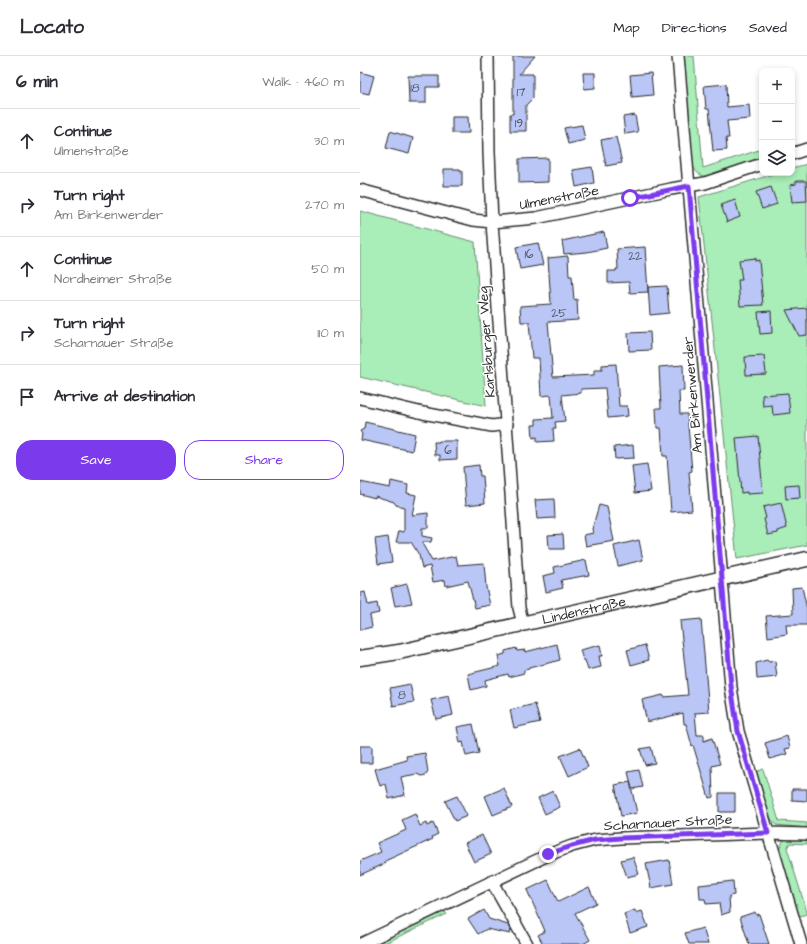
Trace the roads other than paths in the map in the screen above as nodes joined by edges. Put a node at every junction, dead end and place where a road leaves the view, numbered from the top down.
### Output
1 (488, 56) edge
2 (678, 56) edge
3 (807, 149) edge
4 (795, 153) edge
5 (759, 165) edge
6 (689, 186) junction
7 (360, 190) edge
8 (492, 222) junction
9 (360, 398) edge
10 (507, 424) junction
11 (807, 559) edge
12 (722, 577) junction
13 (523, 624) junction
14 (360, 658) edge
15 (768, 833) junction
16 (807, 834) edge
17 (492, 882) junction
18 (361, 944) edge
19 (527, 944) edge
20 (800, 944) edge

1 - 8 street, Karlsburger Weg
2 - 6 street, Am Birkenwerder
3 - 4 street
5 - 6 street, Ulmenstraße
6 - 8 street, Ulmenstraße
6 - 12 street, Am Birkenwerder
7 - 8 street, Ulmenstraße
8 - 10 street, Karlsburger Weg
9 - 10 street
10 - 13 street, Karlsburger Weg
11 - 12 street, Lindenstraße
12 - 13 street, Lindenstraße
12 - 15 street, Am Birkenwerder
13 - 14 street, Lindenstraße
15 - 16 street, Scharnauer Straße
15 - 17 street, Scharnauer Straße
15 - 20 street, Am Birkenwerder
17 - 18 street, Scharnauer Straße
17 - 19 street

